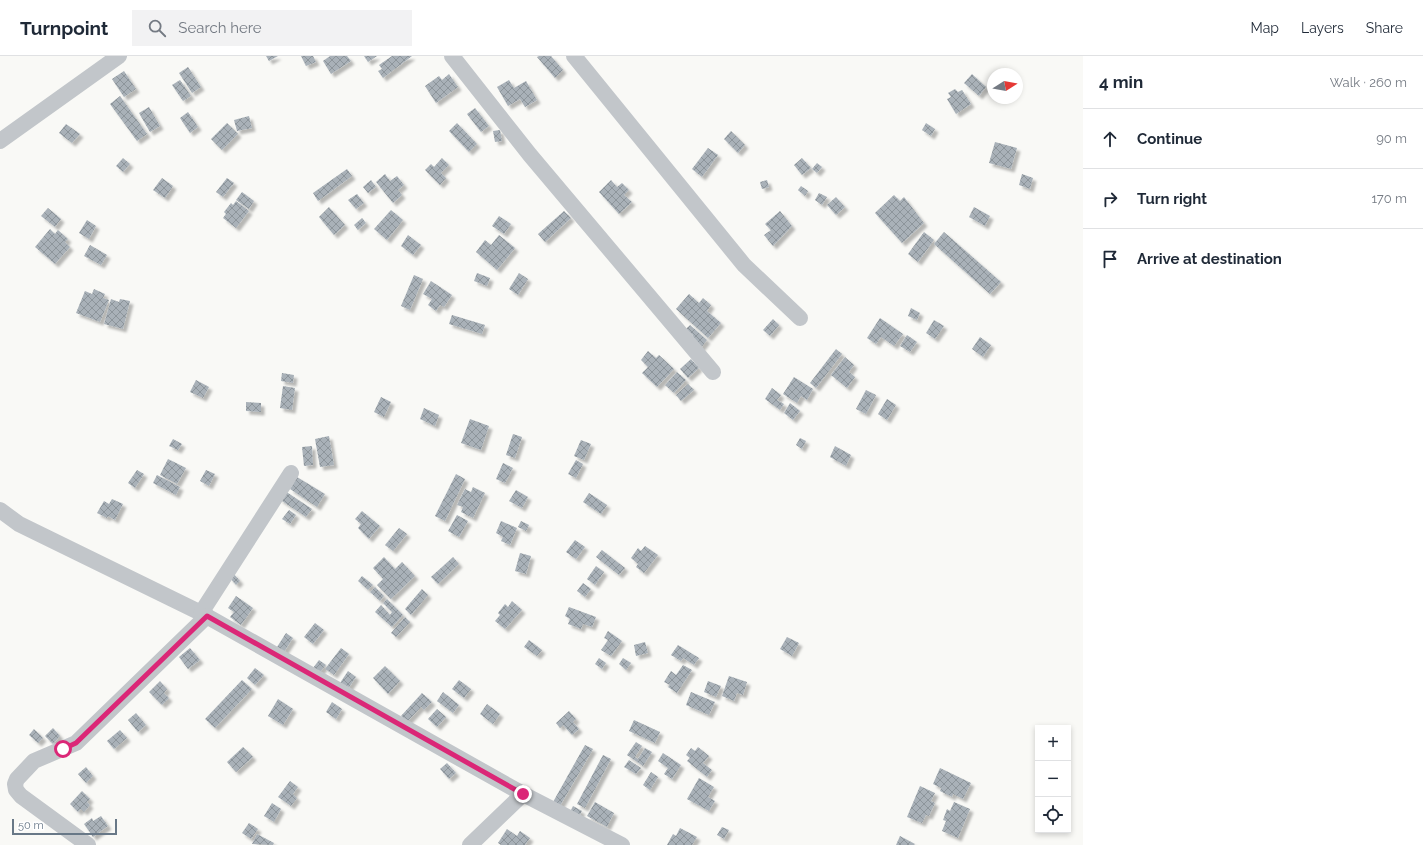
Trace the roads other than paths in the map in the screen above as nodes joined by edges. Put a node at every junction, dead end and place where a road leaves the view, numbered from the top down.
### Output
1 (119, 56) edge
2 (452, 56) edge
3 (574, 56) edge
4 (0, 141) edge
5 (800, 318) dead end
6 (713, 372) dead end
7 (291, 473) dead end
8 (0, 510) edge
9 (204, 614) junction
10 (523, 794) junction
11 (88, 845) edge
12 (470, 845) edge
13 (622, 845) edge

1 - 4 street
2 - 6 street
3 - 5 street
7 - 9 street
8 - 9 street
9 - 10 street
9 - 11 street
10 - 12 street
10 - 13 street

